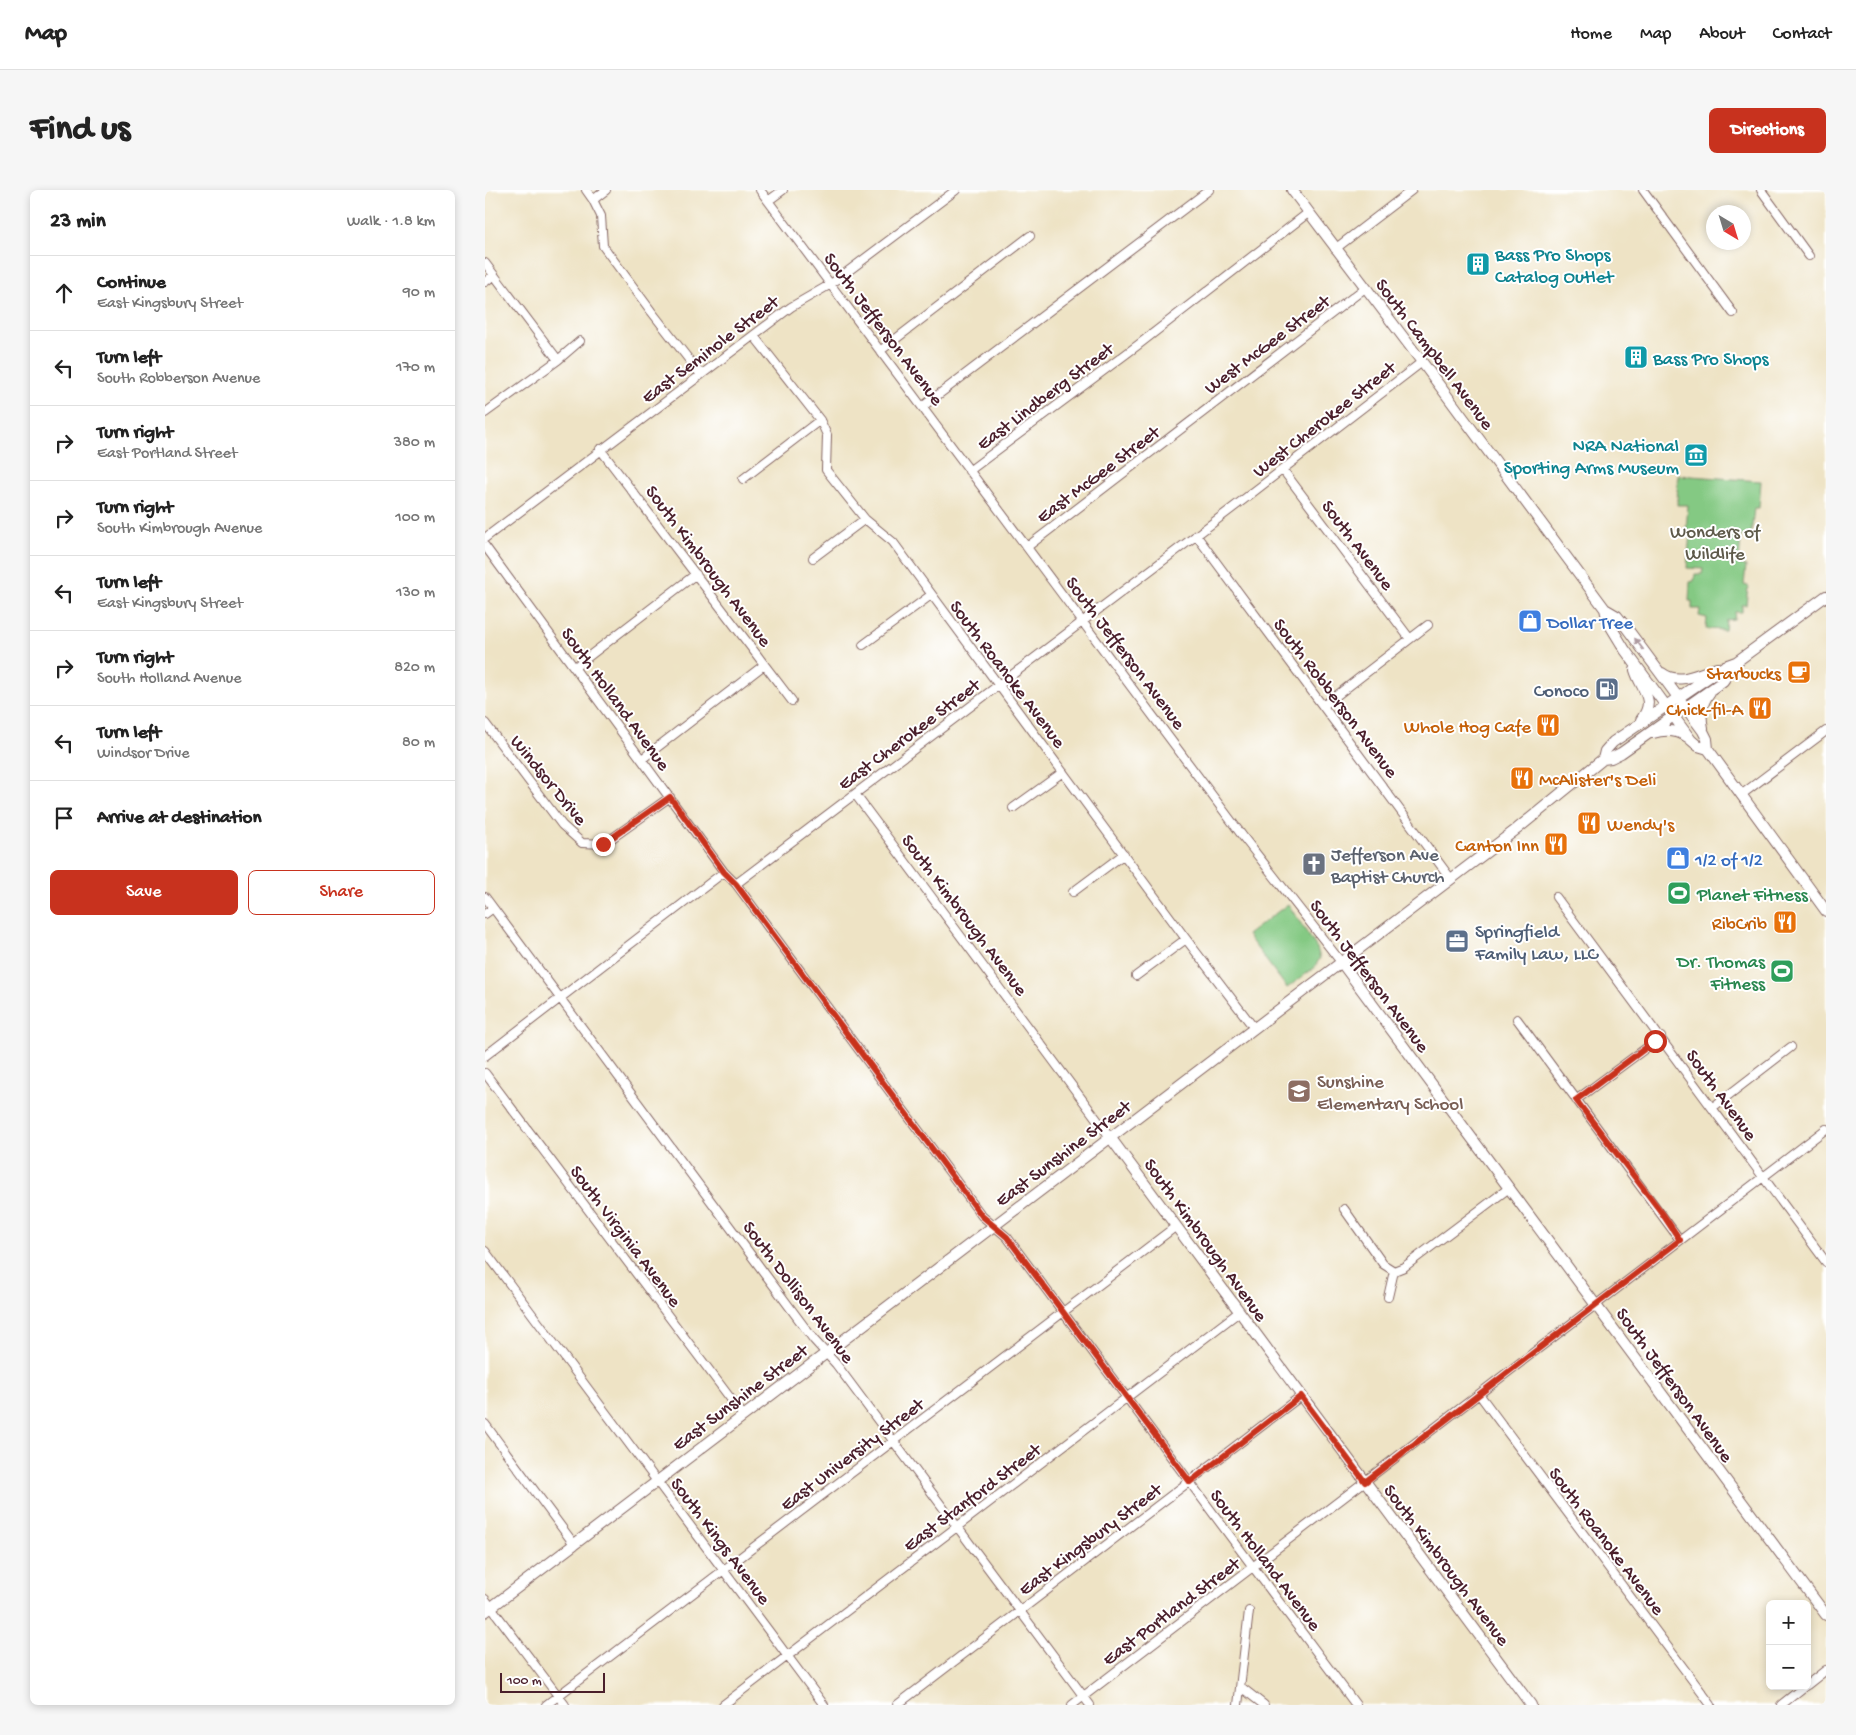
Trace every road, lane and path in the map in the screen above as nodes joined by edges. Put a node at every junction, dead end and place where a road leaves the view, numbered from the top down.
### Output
1 (586, 190) edge
2 (606, 190) edge
3 (760, 190) edge
4 (783, 190) edge
5 (956, 190) edge
6 (1209, 190) edge
7 (1292, 190) edge
8 (1412, 190) edge
9 (1643, 190) edge
10 (1761, 190) edge
11 (593, 200) junction
12 (768, 201) junction
13 (1308, 212) junction
14 (1030, 236) dead end
15 (1335, 248) junction
16 (1809, 256) dead end
17 (485, 263) edge
18 (494, 275) junction
19 (485, 282) edge
20 (831, 284) junction
21 (1365, 288) junction
22 (1733, 312) dead end
23 (754, 336) junction
24 (580, 341) dead end
25 (880, 351) junction
26 (557, 360) junction
27 (1422, 362) junction
28 (701, 375) junction
29 (922, 407) junction
30 (485, 413) edge
31 (820, 420) junction
32 (1187, 424) joint
33 (601, 450) junction
34 (1283, 470) junction
35 (969, 471) junction
36 (743, 479) dead end
37 (1243, 500) joint
38 (865, 519) junction
39 (1196, 535) junction
40 (486, 536) edge
41 (485, 546) edge
42 (1027, 547) junction
43 (813, 558) dead end
44 (697, 574) junction
45 (931, 595) junction
46 (1826, 596) edge
47 (1605, 609) junction
48 (1083, 621) junction
49 (1428, 625) dead end
50 (1410, 639) junction
51 (863, 645) dead end
52 (1632, 659) junction
53 (1736, 662) junction
54 (764, 665) junction
55 (1725, 666) junction
56 (575, 667) junction
57 (1656, 667) junction
58 (998, 686) junction
59 (1714, 688) junction
60 (1679, 697) junction
61 (792, 701) dead end
62 (1667, 705) junction
63 (1323, 706) junction
64 (1686, 707) junction
65 (1674, 715) junction
66 (485, 723) edge
67 (1637, 725) junction
68 (1703, 731) junction
69 (1826, 731) edge
70 (1645, 736) junction
71 (1691, 740) junction
72 (1708, 749) junction
73 (642, 758) junction
74 (1603, 759) junction
75 (1063, 772) junction
76 (855, 794) junction
77 (1741, 794) junction
78 (670, 797) junction
79 (1013, 808) dead end
80 (1124, 854) junction
81 (724, 872) junction
82 (1451, 879) junction
83 (736, 884) junction
84 (1073, 892) dead end
85 (485, 897) edge
86 (1557, 897) dead end
87 (493, 908) junction
88 (1826, 910) edge
89 (485, 914) edge
90 (1186, 939) junction
91 (1341, 962) junction
92 (1136, 976) dead end
93 (561, 997) junction
94 (1517, 1019) dead end
95 (1254, 1028) junction
96 (1661, 1037) junction
97 (1791, 1047) dead end
98 (485, 1056) edge
99 (485, 1073) edge
100 (1576, 1100) junction
101 (1713, 1107) junction
102 (1826, 1129) edge
103 (1110, 1137) junction
104 (1763, 1177) junction
105 (1509, 1188) junction
106 (1344, 1209) dead end
107 (993, 1225) junction
108 (1175, 1227) junction
109 (1680, 1240) junction
110 (485, 1251) edge
111 (1826, 1262) edge
112 (1394, 1271) junction
113 (1388, 1298) dead end
114 (1596, 1305) junction
115 (1063, 1312) junction
116 (1239, 1312) junction
117 (826, 1352) junction
118 (1479, 1394) junction
119 (1301, 1396) junction
120 (1127, 1398) junction
121 (743, 1416) junction
122 (485, 1424) edge
123 (893, 1442) junction
124 (657, 1480) junction
125 (1190, 1482) junction
126 (1365, 1482) junction
127 (957, 1528) junction
128 (574, 1544) junction
129 (1253, 1567) junction
130 (724, 1570) junction
131 (487, 1606) edge
132 (1020, 1611) junction
133 (1249, 1611) dead end
134 (1826, 1615) edge
135 (788, 1656) junction
136 (1826, 1670) edge
137 (1811, 1681) edge
138 (1241, 1688) junction
139 (1800, 1690) edge
140 (559, 1696) junction
141 (1084, 1696) junction
142 (546, 1705) edge
143 (565, 1705) edge
144 (723, 1705) edge
145 (824, 1705) edge
146 (897, 1705) edge
147 (1072, 1705) edge
148 (1090, 1705) edge
149 (1238, 1705) edge
150 (1263, 1705) edge
151 (1356, 1705) edge
152 (1531, 1705) edge
153 (1711, 1705) edge
154 (1781, 1705) edge

1 - 11 street
2 - 11 street
3 - 12 street, South Jefferson Avenue
4 - 12 street
5 - 20 street, East Seminole Street
6 - 29 street
7 - 13 main road, South Campbell Avenue
8 - 15 street
9 - 22 street
10 - 16 street
11 - 28 street
12 - 20 street, South Jefferson Avenue
13 - 15 main road, South Campbell Avenue
13 - 35 street, East Lindberg Street
14 - 25 street
15 - 21 main road, South Campbell Avenue
17 - 18 street
18 - 19 street
18 - 26 street
20 - 23 street, East Seminole Street
20 - 25 street, South Jefferson Avenue
21 - 27 main road, South Campbell Avenue
21 - 32 street, West McGee Street
23 - 28 street, East Seminole Street
23 - 31 street, South Roanoke Avenue
24 - 26 street
25 - 29 street, South Jefferson Avenue
26 - 30 street
27 - 34 street, West Cherokee Street
27 - 47 main road, South Campbell Avenue
28 - 33 street, East Seminole Street
29 - 35 street, South Jefferson Avenue
31 - 36 street
31 - 38 street, South Roanoke Avenue
32 - 42 street, East McGee Street
33 - 40 street, East Seminole Street
33 - 44 street, South Kimbrough Avenue
34 - 37 street, West Cherokee Street
34 - 50 street, South Avenue
35 - 42 street, South Jefferson Avenue
37 - 39 street, East Cherokee Street
38 - 43 street
38 - 45 street, South Roanoke Avenue
39 - 48 street, East Cherokee Street
39 - 63 street, South Robberson Avenue
41 - 56 street, South Holland Avenue
42 - 48 street, South Jefferson Avenue
44 - 54 street, South Kimbrough Avenue
44 - 56 street
45 - 51 street
45 - 58 street, South Roanoke Avenue
46 - 53 main road
47 - 52 main road, South Campbell Avenue
57 -> 47 main road, South Campbell Avenue
48 - 58 street, East Cherokee Street
48 - 91 street, South Jefferson Avenue
49 - 50 street
50 - 63 street
52 - 62 main road, South Campbell Avenue
52 - 67 main road
53 - 55 main road
53 - 59 main road
54 - 61 street, South Kimbrough Avenue
54 - 73 street
55 - 57 main road
55 - 60 main road
56 - 73 street, South Holland Avenue
57 - 60 main road, South Campbell Avenue
58 - 75 street, South Roanoke Avenue
58 - 76 street, East Cherokee Street
59 - 64 main road
59 - 68 main road
60 - 62 main road
60 - 64 main road, South Campbell Avenue
62 - 65 main road, South Campbell Avenue
62 - 67 main road
63 - 82 street, South Robberson Avenue
64 - 65 main road
64 - 68 main road, South Campbell Avenue
65 - 70 main road
65 - 71 main road, South Campbell Avenue
66 - 78 street, Windsor Drive
67 - 74 main road
68 - 72 main road, South Campbell Avenue
69 - 77 street
70 - 71 main road
70 - 74 main road
71 - 72 main road, South Campbell Avenue
72 - 77 main road, South Campbell Avenue
73 - 78 street, South Holland Avenue
74 - 82 main road, East Sunshine Street
75 - 79 street
75 - 80 street, South Roanoke Avenue
76 - 83 street, East Cherokee Street
76 - 103 street, South Kimbrough Avenue
77 - 88 main road, South Campbell Avenue
78 - 81 street, South Holland Avenue
80 - 84 street
80 - 90 street, South Roanoke Avenue
81 - 83 street, South Holland Avenue
81 - 93 street
82 - 91 main road, East Sunshine Street
83 - 107 street, South Holland Avenue
85 - 87 street, South Dollison Avenue
86 - 96 street, South Avenue
87 - 89 street
87 - 93 street, South Dollison Avenue
90 - 92 street
90 - 95 street, South Roanoke Avenue
91 - 95 main road, East Sunshine Street
91 - 105 main road, South Jefferson Avenue
93 - 98 street
93 - 117 street, South Dollison Avenue
94 - 100 street
95 - 103 main road, East Sunshine Street
96 - 100 street
96 - 101 street, South Avenue
97 - 101 street
99 - 121 street, South Virginia Avenue
100 - 109 street
101 - 104 street, South Avenue
102 - 104 street, East Portland Street
103 - 107 main road, East Sunshine Street
103 - 108 main road, South Kimbrough Avenue
104 - 109 street, East Portland Street
104 - 111 street, South Avenue
105 - 112 street
105 - 114 main road, South Jefferson Avenue
106 - 112 street
107 - 115 street, South Holland Avenue
107 - 117 main road, East Sunshine Street
108 - 115 street, East University Street
108 - 116 main road, South Kimbrough Avenue
109 - 114 street, East Portland Street
110 - 124 street, South Kings Avenue
112 - 113 street
114 - 118 street, East Portland Street
114 - 134 main road, South Jefferson Avenue
115 - 120 street, South Holland Avenue
115 - 123 street, East University Street
116 - 119 main road, South Kimbrough Avenue
116 - 120 street, East Stanford Street
117 - 121 main road, East Sunshine Street
117 - 123 street, South Dollison Avenue
118 - 126 street, East Portland Street
118 - 153 street, South Roanoke Avenue
119 - 125 street, East Kingsbury Street
119 - 126 main road, South Kimbrough Avenue
120 - 125 street, South Holland Avenue
120 - 127 street, East Stanford Street
121 - 124 main road, East Sunshine Street
122 - 128 street
123 - 127 street, South Dollison Avenue
123 - 130 street, East University Street
124 - 128 main road, East Sunshine Street
124 - 130 street, South Kings Avenue
125 - 129 street, South Holland Avenue
125 - 132 street, East Kingsbury Street
126 - 129 street, East Portland Street
126 - 152 main road, South Kimbrough Avenue
127 - 132 street, South Dollison Avenue
127 - 135 street, East Stanford Street
128 - 131 main road, East Sunshine Street
129 - 141 street, East Portland Street
129 - 151 street, South Holland Avenue
130 - 135 street, South Kings Avenue
130 - 140 street, East University Street
131 - 140 street
132 - 141 street, South Dollison Avenue
132 - 146 street, East Kingsbury Street
133 - 138 street
135 - 144 street, East Stanford Street
135 - 145 street, South Kings Avenue
136 - 137 street
138 - 149 street
138 - 150 street
139 - 154 street
140 - 142 street, East University Street
140 - 143 street
141 - 147 street, East Portland Street
141 - 148 street, South Dollison Avenue

